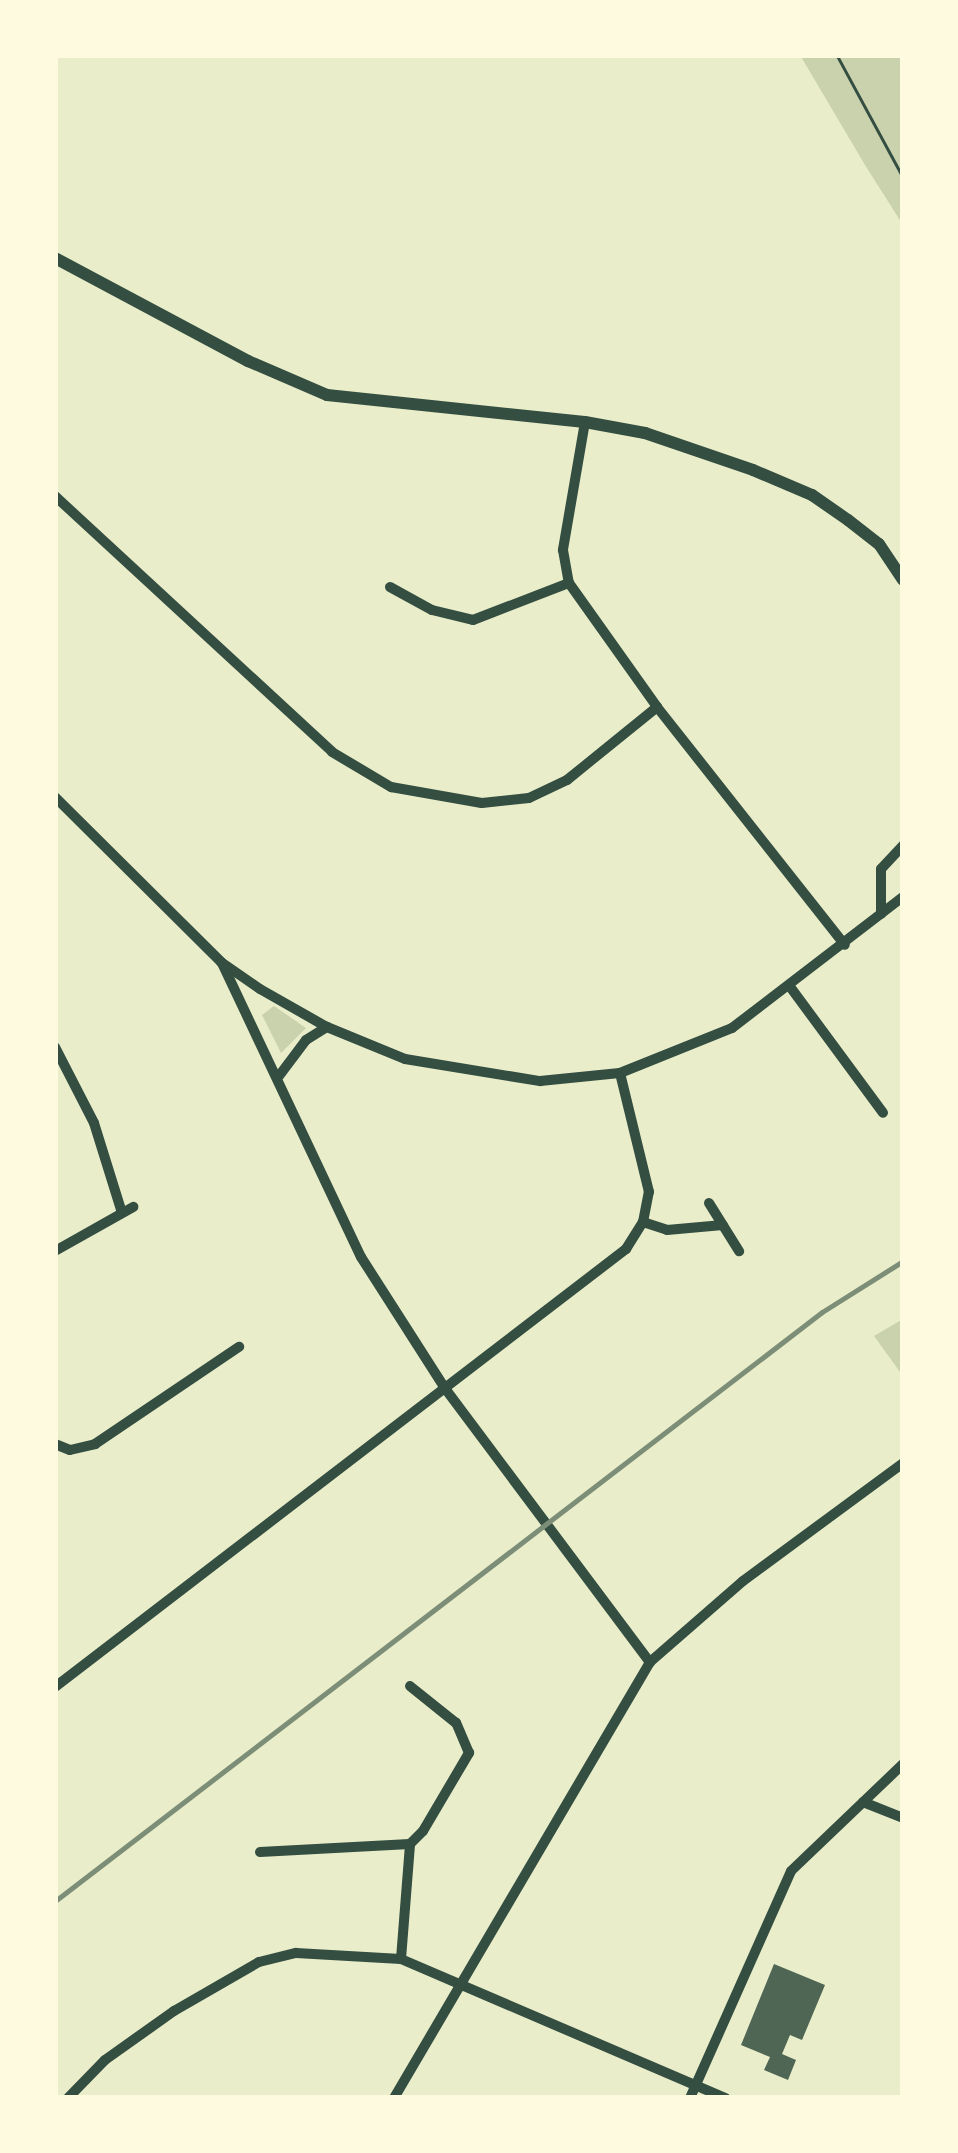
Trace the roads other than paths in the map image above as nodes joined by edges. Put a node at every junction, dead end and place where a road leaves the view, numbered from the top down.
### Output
1 (55, 258) edge
2 (586, 422) junction
3 (55, 496) edge
4 (903, 580) edge
5 (570, 583) junction
6 (390, 586) dead end
7 (656, 707) junction
8 (55, 797) edge
9 (903, 845) edge
10 (903, 896) edge
11 (881, 914) junction
12 (845, 945) junction
13 (221, 962) junction
14 (791, 988) junction
15 (327, 1027) junction
16 (55, 1047) edge
17 (620, 1073) junction
18 (280, 1076) junction
19 (883, 1113) dead end
20 (710, 1203) dead end
21 (133, 1207) dead end
22 (122, 1213) junction
23 (643, 1222) junction
24 (722, 1225) junction
25 (55, 1250) edge
26 (739, 1251) dead end
27 (239, 1347) dead end
28 (202, 1350) dead end
29 (210, 1363) junction
30 (444, 1387) junction
31 (55, 1444) edge
32 (903, 1463) edge
33 (650, 1662) junction
34 (410, 1686) dead end
35 (55, 1687) edge
36 (903, 1764) edge
37 (863, 1802) junction
38 (903, 1818) edge
39 (410, 1844) junction
40 (260, 1852) dead end
41 (401, 1960) junction
42 (458, 1989) junction
43 (695, 2086) junction
44 (68, 2098) edge
45 (394, 2098) edge
46 (690, 2098) edge
47 (725, 2098) edge

1 - 2 street
2 - 4 street
2 - 5 street
3 - 7 street
5 - 6 street
5 - 7 street
7 - 12 street
8 - 13 street
9 - 11 street
10 - 11 street
11 - 12 street
12 - 14 street
13 - 15 street
13 - 18 street
14 - 17 street
14 - 19 street
15 - 17 street
15 - 18 street
16 - 22 street
17 - 23 street
18 - 30 street
20 - 24 street
21 - 22 street
22 - 25 street
23 - 24 street
23 - 30 street
24 - 26 street
27 - 29 street
28 - 29 street
29 - 31 street
30 - 33 street
30 - 35 street
32 - 33 street
33 - 42 street
34 - 39 street
36 - 37 street
37 - 38 street
37 - 43 street
39 - 40 street
39 - 41 street
41 - 42 street
41 - 44 street
42 - 43 street
42 - 45 street
43 - 46 street
43 - 47 street

